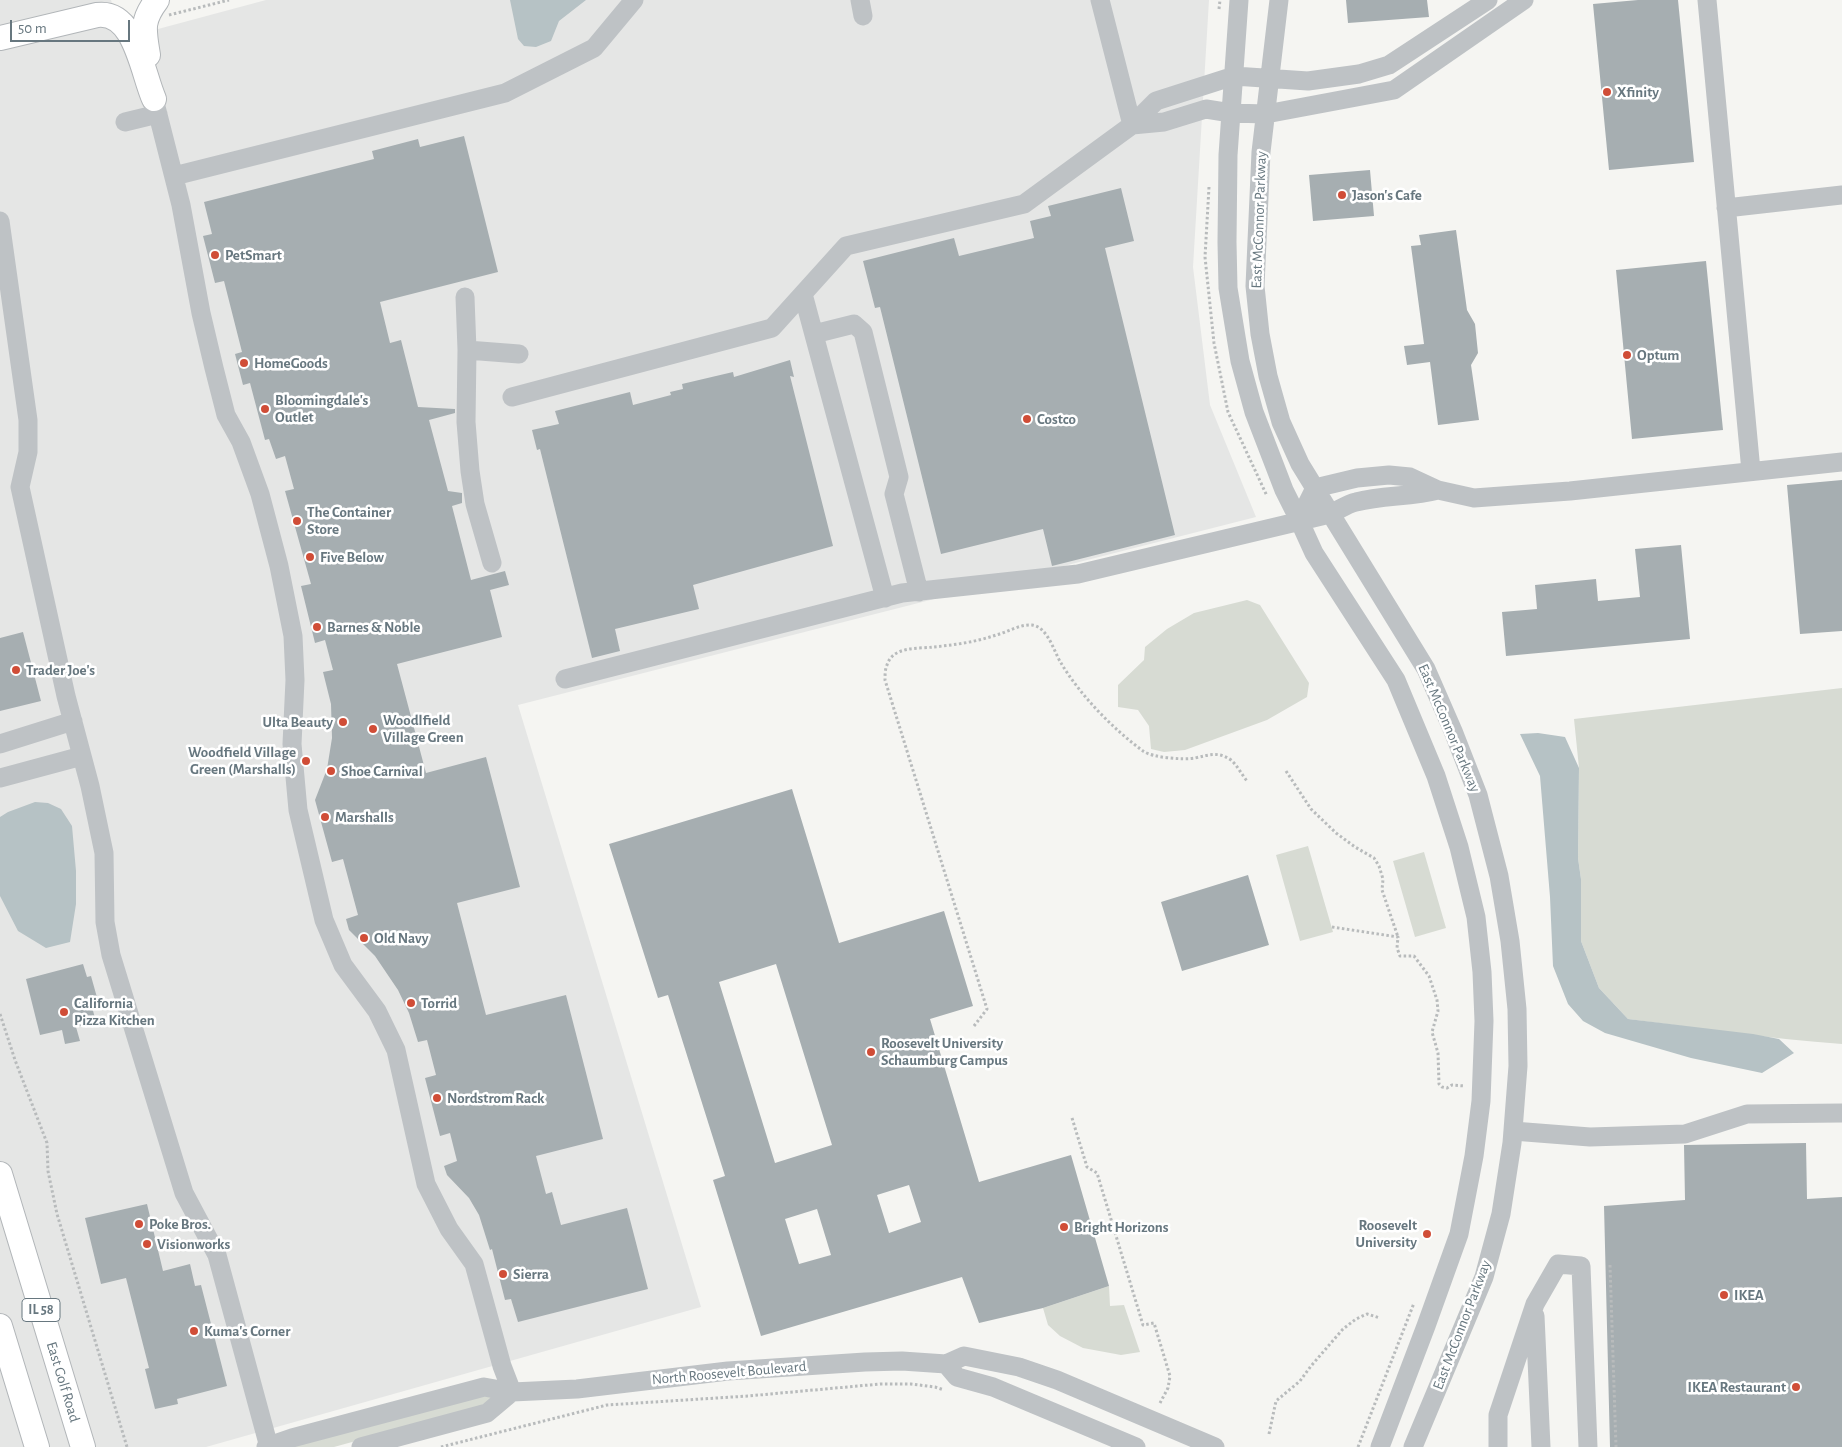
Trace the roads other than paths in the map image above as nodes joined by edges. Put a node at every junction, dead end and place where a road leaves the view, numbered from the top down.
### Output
1 (92, 0) edge
2 (157, 0) edge
3 (634, 0) edge
4 (1100, 0) edge
5 (1239, 0) edge
6 (1279, 0) edge
7 (1488, 0) edge
8 (1524, 0) edge
9 (1707, 0) edge
10 (0, 24) edge
11 (0, 38) edge
12 (1234, 76) junction
13 (1270, 79) junction
14 (156, 106) junction
15 (1231, 113) junction
16 (1266, 114) junction
17 (125, 122) dead end
18 (1132, 125) junction
19 (174, 176) junction
20 (1842, 195) edge
21 (1726, 208) junction
22 (0, 221) edge
23 (803, 294) junction
24 (464, 297) dead end
25 (814, 334) junction
26 (467, 350) junction
27 (519, 354) dead end
28 (512, 397) dead end
29 (1842, 462) edge
30 (1751, 471) junction
31 (1315, 488) junction
32 (1438, 490) junction
33 (1330, 514) junction
34 (1291, 522) junction
35 (492, 563) dead end
36 (919, 592) junction
37 (885, 598) junction
38 (565, 679) dead end
39 (73, 721) junction
40 (0, 744) edge
41 (82, 756) junction
42 (0, 778) edge
43 (1842, 1113) edge
44 (1513, 1131) junction
45 (0, 1174) edge
46 (1534, 1304) junction
47 (0, 1326) edge
48 (946, 1364) junction
49 (512, 1392) junction
50 (37, 1447) edge
51 (83, 1447) edge
52 (268, 1447) edge
53 (361, 1447) edge
54 (1136, 1447) edge
55 (1216, 1447) edge
56 (1380, 1447) edge
57 (1413, 1447) edge
58 (1498, 1447) edge
59 (1541, 1447) edge
60 (1588, 1447) edge

1 - 10 main road
2 - 14 main road
3 - 19 street
4 - 18 street
5 - 12 street, East McConnor Parkway
6 - 13 street, East McConnor Parkway
7 - 13 street
8 - 16 street
9 - 21 street
11 - 14 main road
12 - 13 street
12 - 15 street, East McConnor Parkway
12 - 18 street
13 - 16 street, East McConnor Parkway
14 - 17 street
14 - 19 street
15 - 16 street
15 - 18 street
15 - 34 street, East McConnor Parkway
16 - 31 street, East McConnor Parkway
18 - 23 street
19 - 49 street
20 - 21 street
21 - 30 street
22 - 39 street
23 - 25 street
23 - 28 street
24 - 26 street
25 - 36 street
25 - 37 street
26 - 27 street
26 - 35 street
29 - 30 street
30 - 32 street
31 - 32 street
31 - 33 street, East McConnor Parkway
31 - 34 street
32 - 33 street
33 - 34 street
33 - 44 street, East McConnor Parkway
34 - 36 street
34 - 56 street, East McConnor Parkway
36 - 37 street
37 - 38 street
39 - 40 street
39 - 41 street
41 - 42 street
41 - 52 street
43 - 44 street
44 - 57 street, East McConnor Parkway
45 - 51 main road, East Golf Road / IL 58
46 - 58 street
46 - 59 street
46 - 60 street
47 - 50 main road, IL 58
48 - 49 street, North Roosevelt Boulevard
48 - 54 street
48 - 55 street, North Roosevelt Boulevard
49 - 52 street, North Roosevelt Boulevard
49 - 53 street

